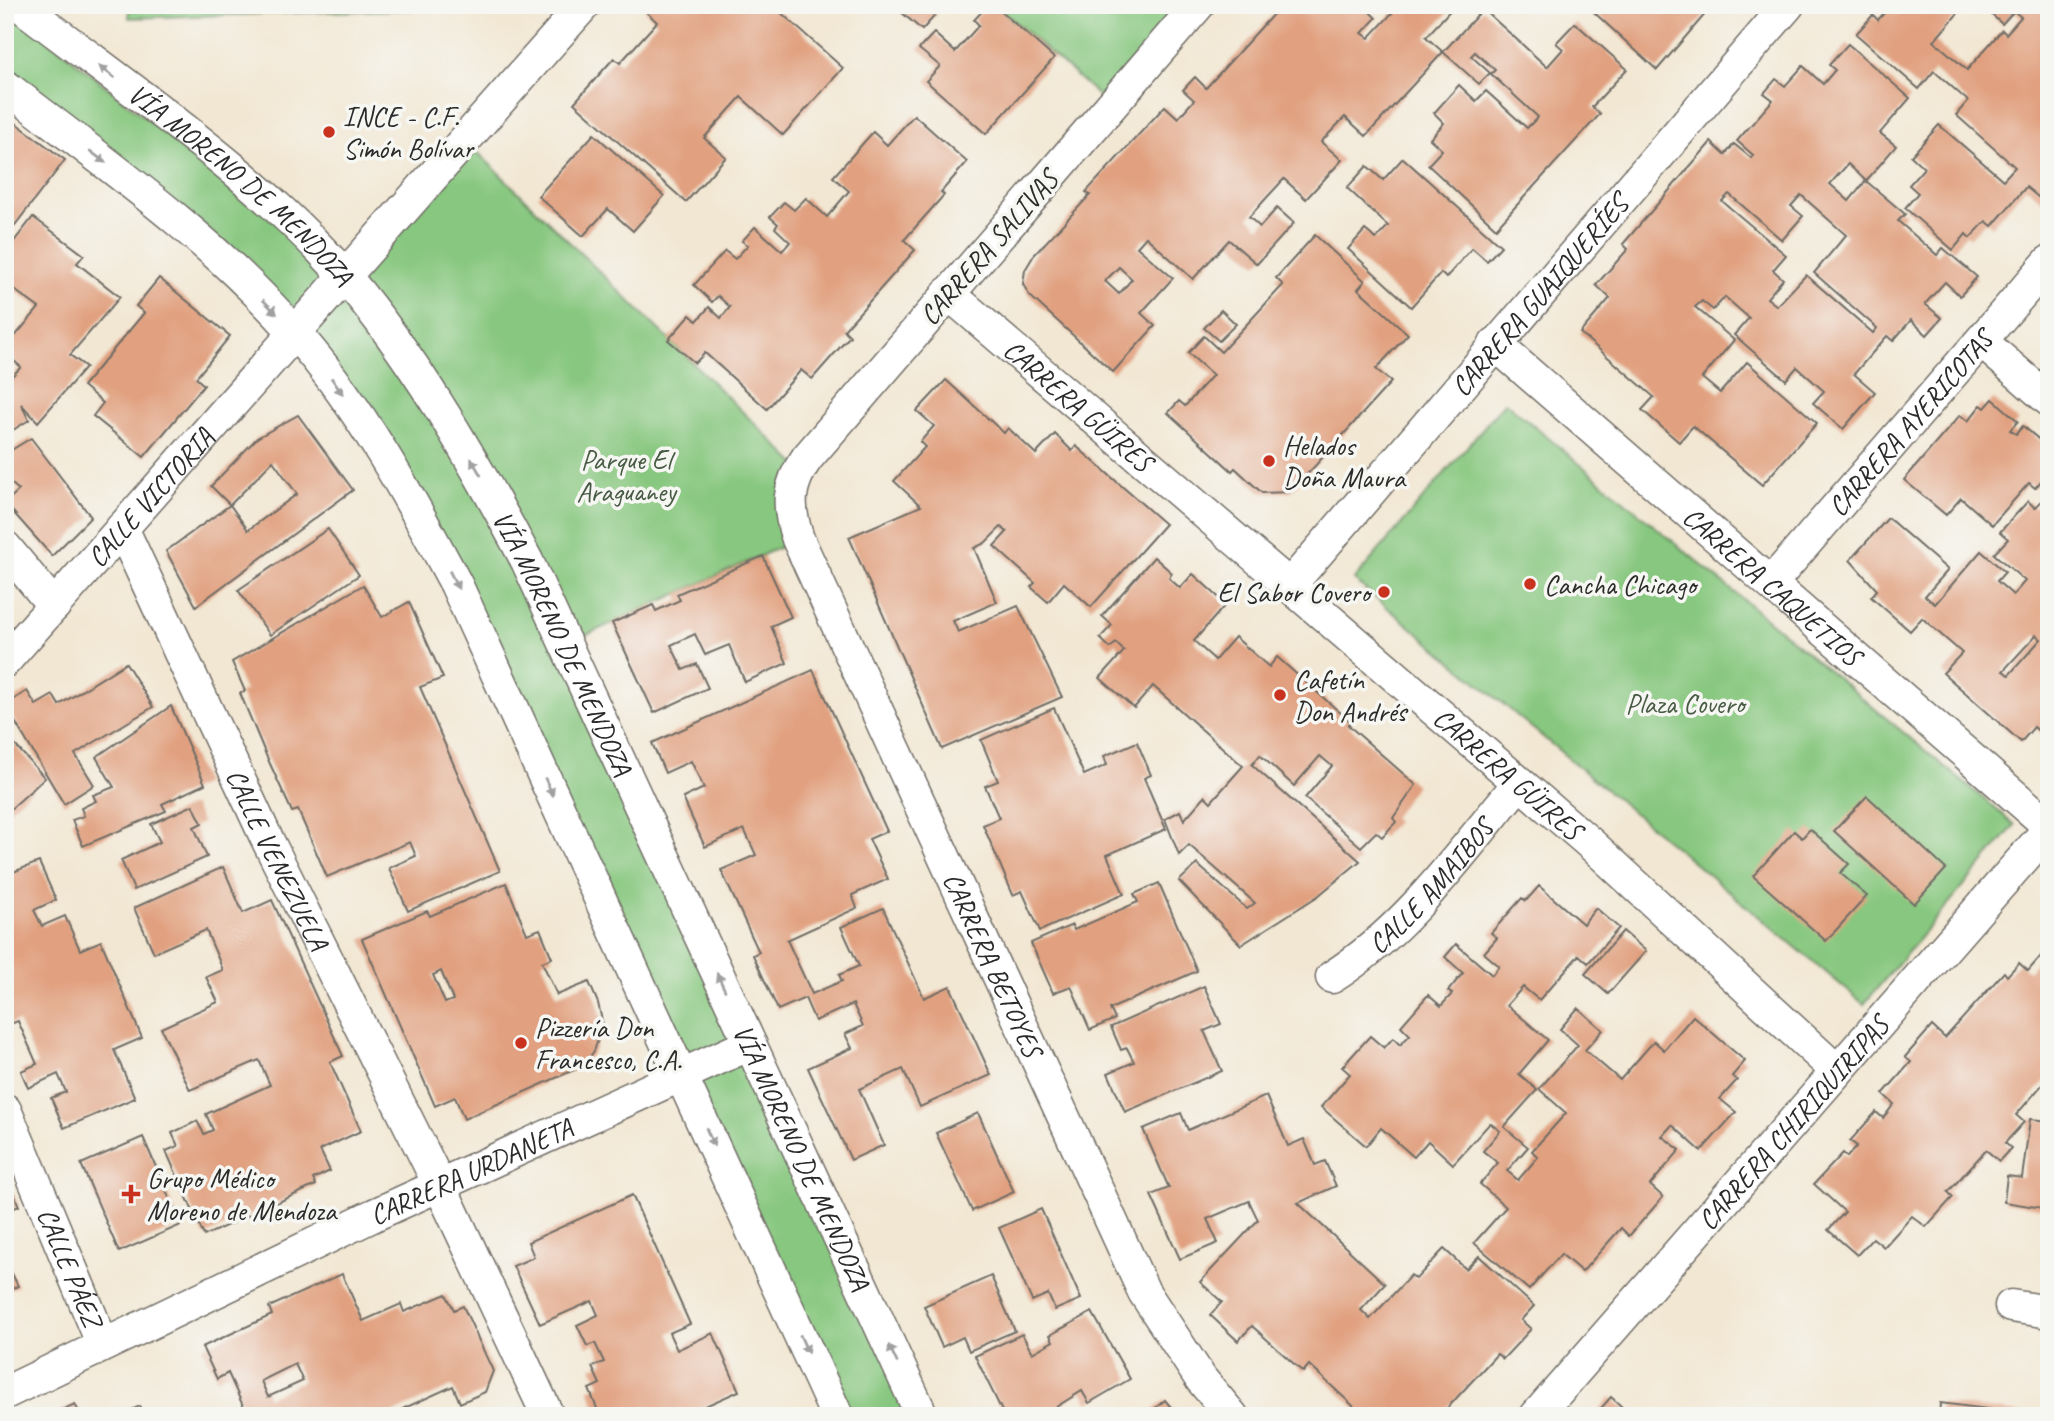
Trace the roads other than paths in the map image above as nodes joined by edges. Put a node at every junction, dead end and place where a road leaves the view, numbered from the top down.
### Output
1 (20, 5) edge
2 (584, 5) edge
3 (1198, 5) edge
4 (1788, 5) edge
5 (5, 86) edge
6 (2049, 262) edge
7 (343, 277) junction
8 (948, 293) junction
9 (295, 332) junction
10 (1980, 341) junction
11 (1495, 344) junction
12 (2049, 400) edge
13 (789, 495) joint
14 (122, 528) junction
15 (5, 547) edge
16 (1771, 583) junction
17 (1290, 585) junction
18 (54, 606) junction
19 (5, 661) edge
20 (1519, 783) junction
21 (2049, 827) edge
22 (1332, 976) dead end
23 (750, 1044) junction
24 (1837, 1071) junction
25 (682, 1075) junction
26 (5, 1110) edge
27 (440, 1186) junction
28 (2011, 1306) dead end
29 (2049, 1312) edge
30 (103, 1345) junction
31 (5, 1393) edge
32 (536, 1412) edge
33 (837, 1416) edge
34 (922, 1416) edge
35 (1232, 1416) edge
36 (1536, 1416) edge

7 -> 1 street, VÍA MORENO DE MENDOZA
2 - 7 street
3 - 8 street, CARRERA SALIVAS
4 - 11 street, CARRERA GUAIQUERÍES
5 -> 9 street
6 - 10 street, CARRERA AYERICOTAS
7 - 9 street
23 -> 7 street, VÍA MORENO DE MENDOZA
8 - 13 street, CARRERA SALIVAS
8 - 17 street, CARRERA GÜIRES
9 - 14 street, CALLE VICTORIA
9 -> 25 street
10 - 12 street
10 - 16 street, CARRERA AYERICOTAS
11 - 16 street, CARRERA CAQUETIOS
11 - 17 street, CARRERA GUAIQUERÍES
13 - 35 street, CARRERA BETOYES
14 - 18 street, CALLE VICTORIA
14 - 27 street, CALLE VENEZUELA
15 - 18 street
16 - 21 street, CARRERA CAQUETIOS
17 - 20 street, CARRERA GÜIRES
18 - 19 street, CALLE VICTORIA
20 - 22 street, CALLE AMAIBOS
20 - 24 street, CARRERA GÜIRES
21 - 24 street, CARRERA CHIRIQUIRIPAS
23 - 25 street, CARRERA URDANETA
34 -> 23 street, VÍA MORENO DE MENDOZA
24 - 36 street, CARRERA CHIRIQUIRIPAS
25 - 27 street, CARRERA URDANETA
25 -> 33 street
26 - 30 street, CALLE PÁEZ
27 - 30 street, CARRERA URDANETA
27 - 32 street, CALLE VENEZUELA
28 - 29 street
30 - 31 street, CARRERA URDANETA

